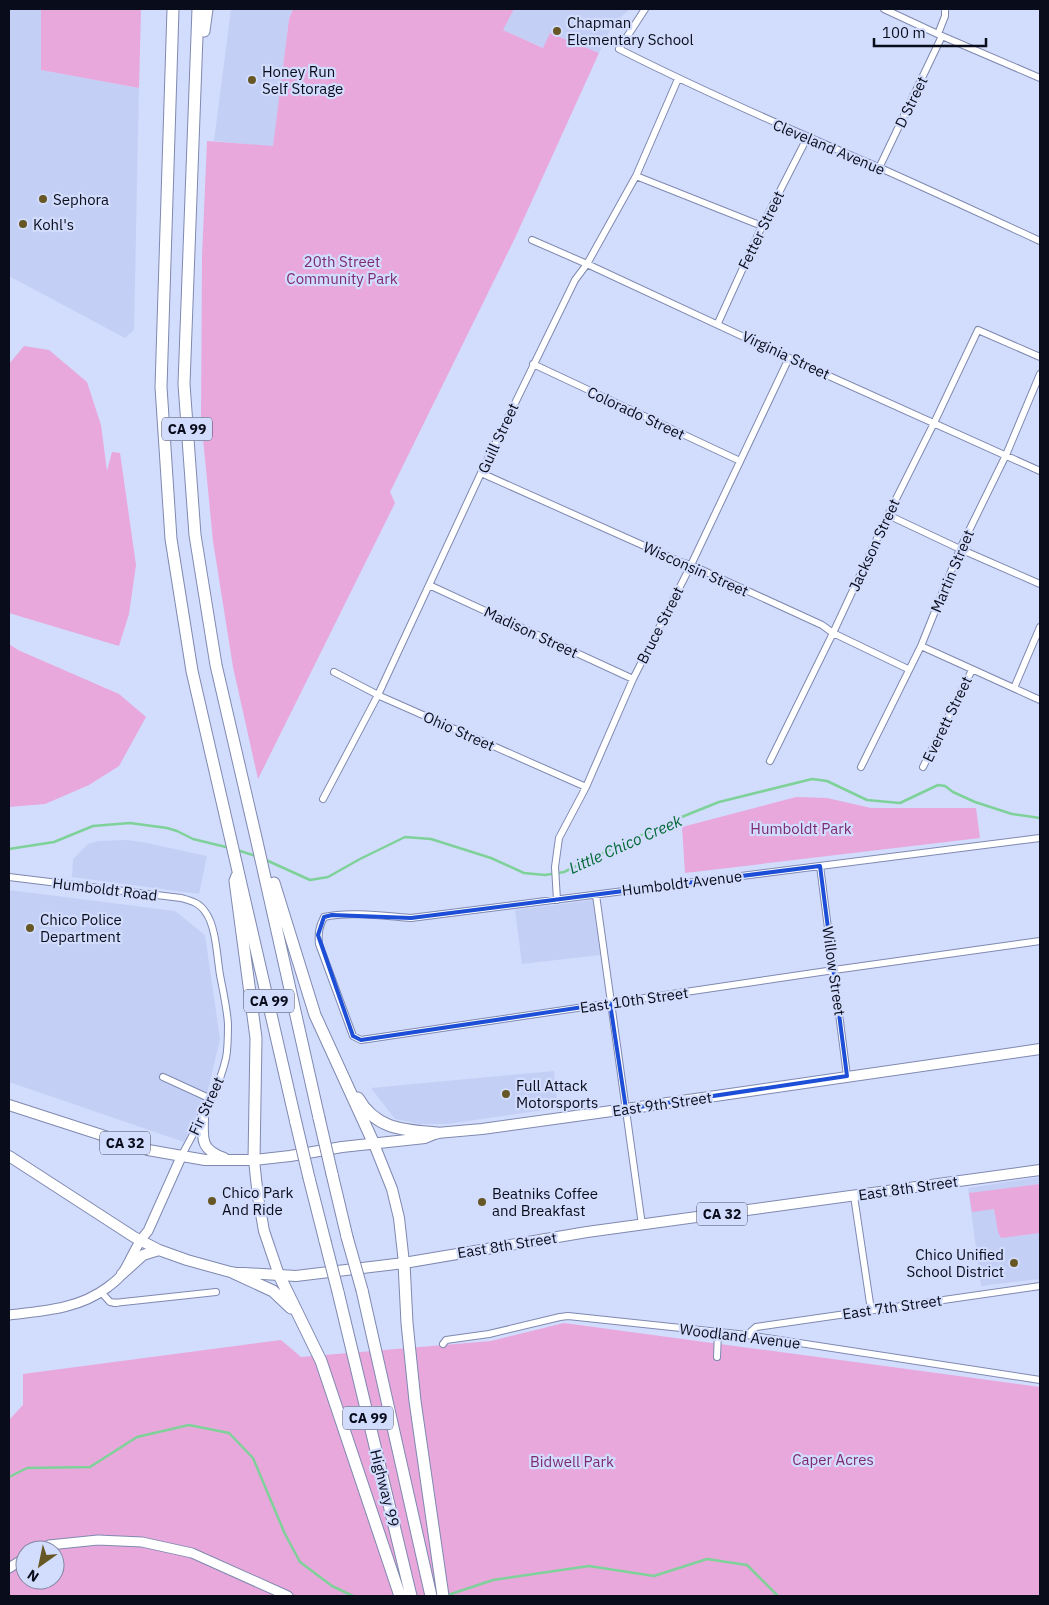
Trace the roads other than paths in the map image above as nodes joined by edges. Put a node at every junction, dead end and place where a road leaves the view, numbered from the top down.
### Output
1 (171, 9) edge
2 (198, 9) edge
3 (207, 9) edge
4 (645, 9) edge
5 (884, 9) edge
6 (945, 9) edge
7 (940, 35) junction
8 (196, 59) junction
9 (1040, 78) edge
10 (678, 79) junction
11 (807, 138) junction
12 (879, 168) junction
13 (636, 176) junction
14 (762, 226) junction
15 (532, 240) dead end
16 (1040, 241) edge
17 (587, 264) junction
18 (718, 323) junction
19 (1040, 357) edge
20 (789, 358) junction
21 (533, 364) junction
22 (1040, 374) edge
23 (934, 423) junction
24 (1006, 455) junction
25 (740, 461) junction
26 (1040, 471) edge
27 (481, 474) junction
28 (888, 515) junction
29 (960, 549) junction
30 (691, 565) junction
31 (1040, 584) edge
32 (428, 585) junction
33 (1040, 627) edge
34 (833, 634) junction
35 (921, 646) junction
36 (908, 669) junction
37 (972, 670) junction
38 (334, 672) dead end
39 (633, 679) junction
40 (1014, 688) junction
41 (378, 695) junction
42 (1040, 700) edge
43 (770, 761) dead end
44 (861, 767) dead end
45 (923, 767) dead end
46 (586, 787) junction
47 (323, 799) dead end
48 (1040, 838) edge
49 (820, 866) junction
50 (238, 868) junction
51 (9, 877) edge
52 (269, 877) junction
53 (596, 895) junction
54 (557, 900) junction
55 (200, 905) joint
56 (324, 917) joint
57 (1040, 941) edge
58 (834, 970) junction
59 (610, 1003) junction
60 (1040, 1049) edge
61 (334, 1058) junction
62 (163, 1076) dead end
63 (847, 1076) junction
64 (211, 1099) junction
65 (9, 1105) edge
66 (626, 1109) junction
67 (203, 1115) junction
68 (437, 1133) junction
69 (374, 1144) junction
70 (182, 1155) junction
71 (9, 1156) edge
72 (229, 1160) junction
73 (254, 1160) junction
74 (1040, 1170) edge
75 (854, 1196) junction
76 (642, 1225) junction
77 (139, 1240) junction
78 (159, 1250) junction
79 (404, 1263) junction
80 (234, 1273) junction
81 (122, 1274) junction
82 (279, 1275) junction
83 (1040, 1286) edge
84 (101, 1292) junction
85 (216, 1292) dead end
86 (871, 1310) junction
87 (9, 1315) edge
88 (298, 1315) junction
89 (718, 1332) junction
90 (746, 1336) junction
91 (443, 1344) dead end
92 (717, 1357) dead end
93 (1040, 1380) edge
94 (65, 1543) edge
95 (288, 1596) edge
96 (400, 1596) edge
97 (411, 1596) edge
98 (431, 1596) edge
99 (443, 1596) edge

1 - 50 highway, CA 99
2 - 8 highway, CA 99
3 - 8 highway
4 - 10 street, Cleveland Avenue
5 - 7 street
6 - 7 street, D Street
7 - 9 street
7 - 12 street, D Street
8 - 52 highway, CA 99
10 - 11 street, Cleveland Avenue
10 - 13 street, Guill Street
11 - 12 street, Cleveland Avenue
11 - 14 street, Fetter Street
12 - 16 street, Cleveland Avenue
13 - 14 street
13 - 17 street, Guill Street
14 - 18 street, Fetter Street
15 - 17 street, Virginia Street
17 - 18 street, Virginia Street
17 - 21 street, Guill Street
18 - 20 street, Virginia Street
19 - 23 street, Jackson Street
20 - 23 street, Virginia Street
20 - 25 street, Bruce Street
21 - 25 street, Colorado Street
21 - 27 street, Guill Street
22 - 24 street, Martin Street
23 - 24 street, Virginia Street
23 - 28 street, Jackson Street
24 - 26 street, Virginia Street
24 - 29 street, Martin Street
25 - 30 street, Bruce Street
27 - 30 street, Wisconsin Street
27 - 32 street, Guill Street
28 - 29 street
28 - 34 street, Jackson Street
29 - 31 street
29 - 35 street, Martin Street
30 - 34 street, Wisconsin Street
30 - 39 street, Bruce Street
32 - 39 street, Madison Street
32 - 41 street, Guill Street
33 - 40 street
34 - 36 street, Wisconsin Street
34 - 43 street, Jackson Street
35 - 36 street, Martin Street
35 - 37 street
36 - 44 street, Martin Street
37 - 40 street
37 - 45 street, Everett Street
38 - 41 street, Ohio Street
39 - 46 street, Bruce Street
40 - 42 street
41 - 46 street, Ohio Street
41 - 47 street, Guill Street
46 - 54 street, Bruce Street
48 - 49 street, Humboldt Avenue
49 - 53 street, Humboldt Avenue
49 - 58 street, Willow Street
50 - 73 highway
50 - 97 highway, Highway 99 / CA 99, bridge
51 - 55 street, Humboldt Road
52 - 61 highway
52 - 98 highway, CA 99, bridge
53 - 54 street, Humboldt Avenue
53 - 59 street
54 - 56 street, Humboldt Avenue
55 - 64 street, Fir Street
56 - 59 street, East 10th Street
57 - 58 street, East 10th Street
58 - 59 street, East 10th Street
58 - 63 street, Willow Street
59 - 66 street
60 - 63 main road, East 9th Street / CA 32
61 - 68 highway
61 - 69 highway
62 - 64 street
63 - 66 main road, East 9th Street / CA 32
64 - 67 street, Fir Street
65 - 70 main road, CA 32
66 - 68 main road, East 9th Street / CA 32
66 - 76 street
67 - 70 street, Fir Street
67 - 72 main road
68 - 69 main road, East 9th Street / CA 32
69 - 73 main road, East 9th Street / CA 32
69 - 79 main road
70 - 72 main road, CA 32
70 - 77 street, Fir Street
71 - 77 main road, CA 32
72 - 73 main road, CA 32
73 - 82 main road
74 - 75 main road, East 8th Street / CA 32
75 - 76 main road, East 8th Street / CA 32
75 - 86 street
76 - 79 main road, East 8th Street / CA 32
77 - 78 main road, East 8th Street / CA 32
77 - 81 street
78 - 80 main road, East 8th Street / CA 32
78 - 81 main road
79 - 82 main road, East 8th Street / CA 32
79 - 99 highway
80 - 82 main road, East 8th Street / CA 32
80 - 88 highway
81 - 84 street
82 - 88 highway
83 - 86 street, East 7th Street
84 - 85 street
84 - 87 street
86 - 90 street, East 7th Street
88 - 96 highway
89 - 90 street, Woodland Avenue
89 - 91 street, Woodland Avenue
89 - 92 street
90 - 93 street, Woodland Avenue
94 - 95 street

